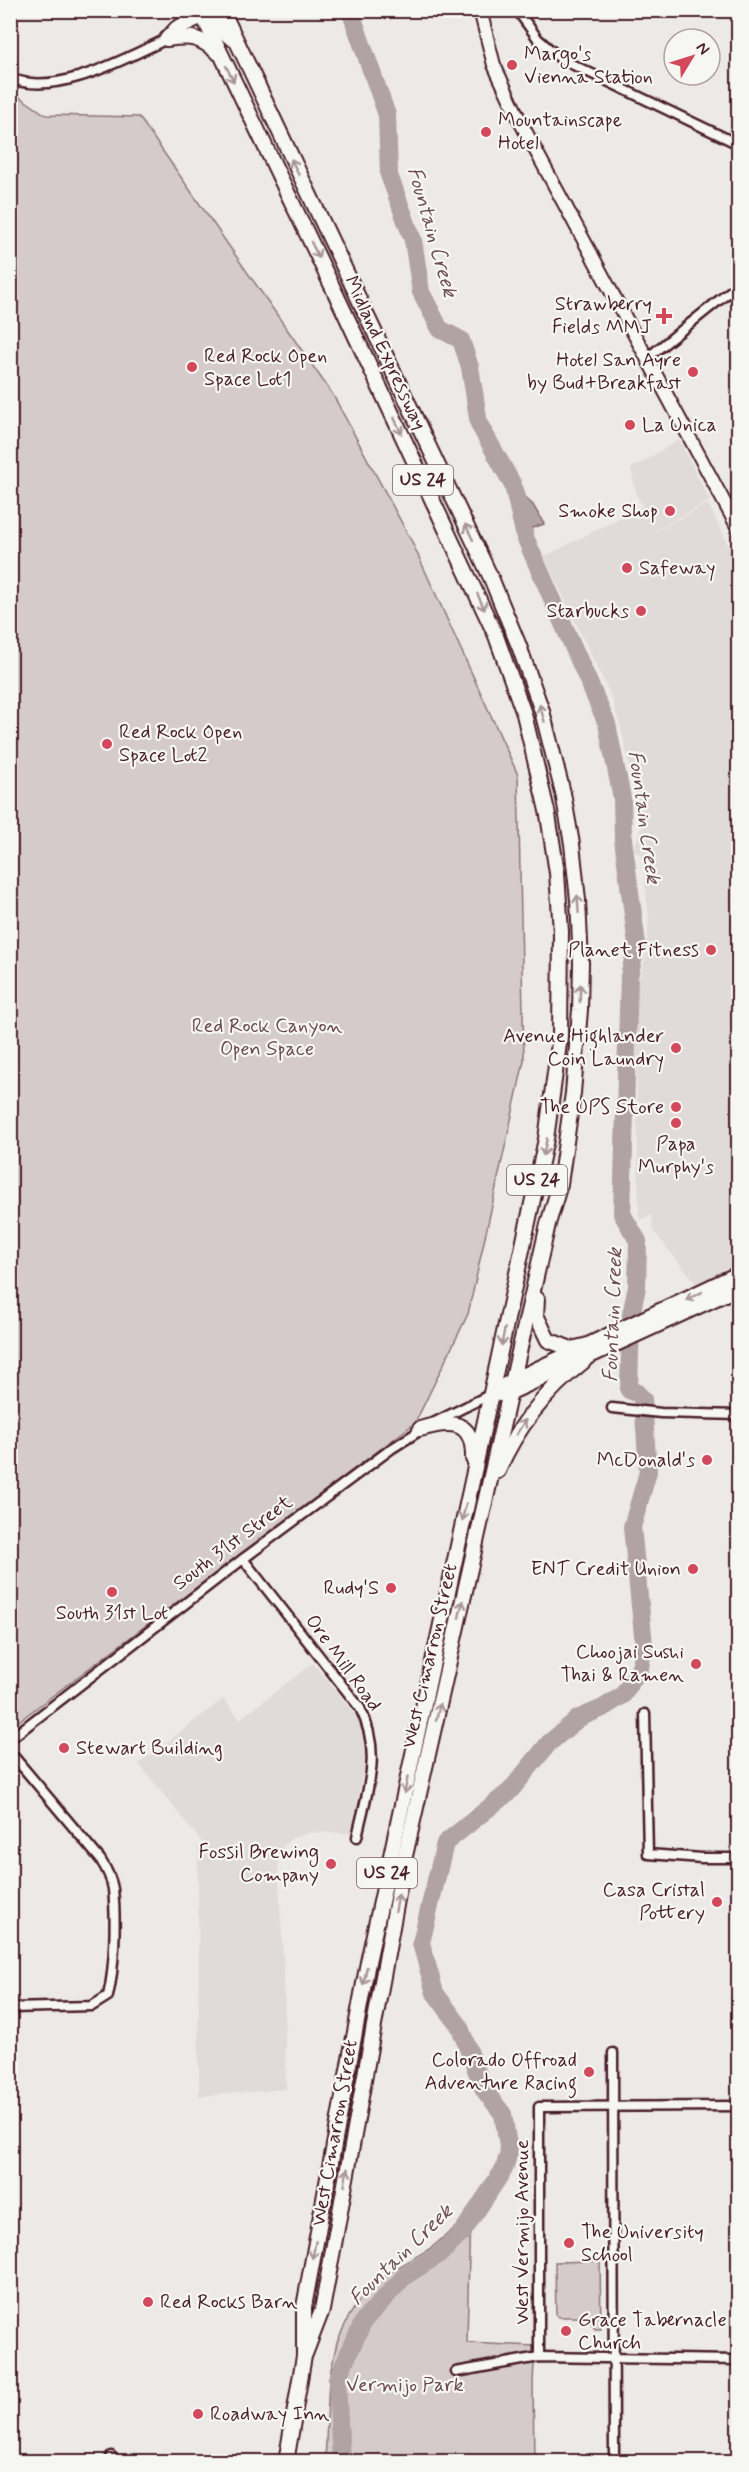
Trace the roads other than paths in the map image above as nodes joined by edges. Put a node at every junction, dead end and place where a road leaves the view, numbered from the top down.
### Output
1 (480, 10) edge
2 (517, 10) edge
3 (217, 12) edge
4 (167, 39) junction
5 (237, 44) junction
6 (220, 54) junction
7 (12, 79) edge
8 (738, 144) edge
9 (738, 285) edge
10 (647, 358) junction
11 (734, 509) edge
12 (738, 528) edge
13 (561, 963) joint
14 (581, 963) joint
15 (548, 1224) junction
16 (738, 1274) edge
17 (738, 1288) edge
18 (651, 1323) junction
19 (612, 1341) junction
20 (593, 1344) junction
21 (584, 1361) junction
22 (511, 1387) junction
23 (491, 1394) junction
24 (612, 1408) dead end
25 (738, 1415) edge
26 (420, 1429) junction
27 (473, 1473) junction
28 (486, 1498) junction
29 (243, 1559) junction
30 (645, 1714) dead end
31 (10, 1739) edge
32 (10, 1752) edge
33 (357, 1838) dead end
34 (738, 1858) edge
35 (10, 2008) edge
36 (613, 2053) dead end
37 (614, 2106) junction
38 (738, 2106) edge
39 (304, 2356) junction
40 (539, 2357) junction
41 (615, 2359) junction
42 (738, 2360) edge
43 (456, 2373) dead end
44 (286, 2462) edge
45 (614, 2462) edge

1 - 10 main road
2 - 8 street
3 - 4 main road
3 - 5 main road, Midland Expressway / US 24
3 - 5 main road
3 - 6 main road, Midland Expressway / US 24
4 - 6 main road
4 - 7 street
14 -> 5 main road, Midland Expressway / US 24
6 -> 13 main road, Midland Expressway / US 24
9 - 10 street
10 - 11 main road
11 - 12 main road
13 -> 23 main road, West Cimarron Street / US 24
15 -> 14 main road, West Cimarron Street / US 24
15 - 20 main road
15 - 22 main road, West Cimarron Street / US 24
16 -> 18 main road, South 31st Street
17 - 18 main road, South 31st Street
18 - 19 main road, South 31st Street
19 - 20 main road, South 31st Street
19 - 21 main road, South 31st Street
20 - 22 main road, South 31st Street
21 - 22 main road, South 31st Street
28 -> 21 main road
22 - 23 main road, South 31st Street
22 - 28 main road, West Cimarron Street / US 24
23 - 26 street, South 31st Street
23 - 27 main road, West Cimarron Street / US 24
24 - 25 street
26 - 27 main road
26 - 29 street, South 31st Street
27 -> 39 main road, West Cimarron Street / US 24
39 -> 28 main road, West Cimarron Street / US 24
29 - 31 street, South 31st Street
29 - 33 street, Ore Mill Road
30 - 34 street
32 - 35 street
36 - 37 street
37 - 38 street
37 - 40 street, West Vermijo Avenue
37 - 41 street
39 - 44 main road, West Cimarron Street / US 24
40 - 41 street
40 - 43 street
41 - 42 street
41 - 45 street

